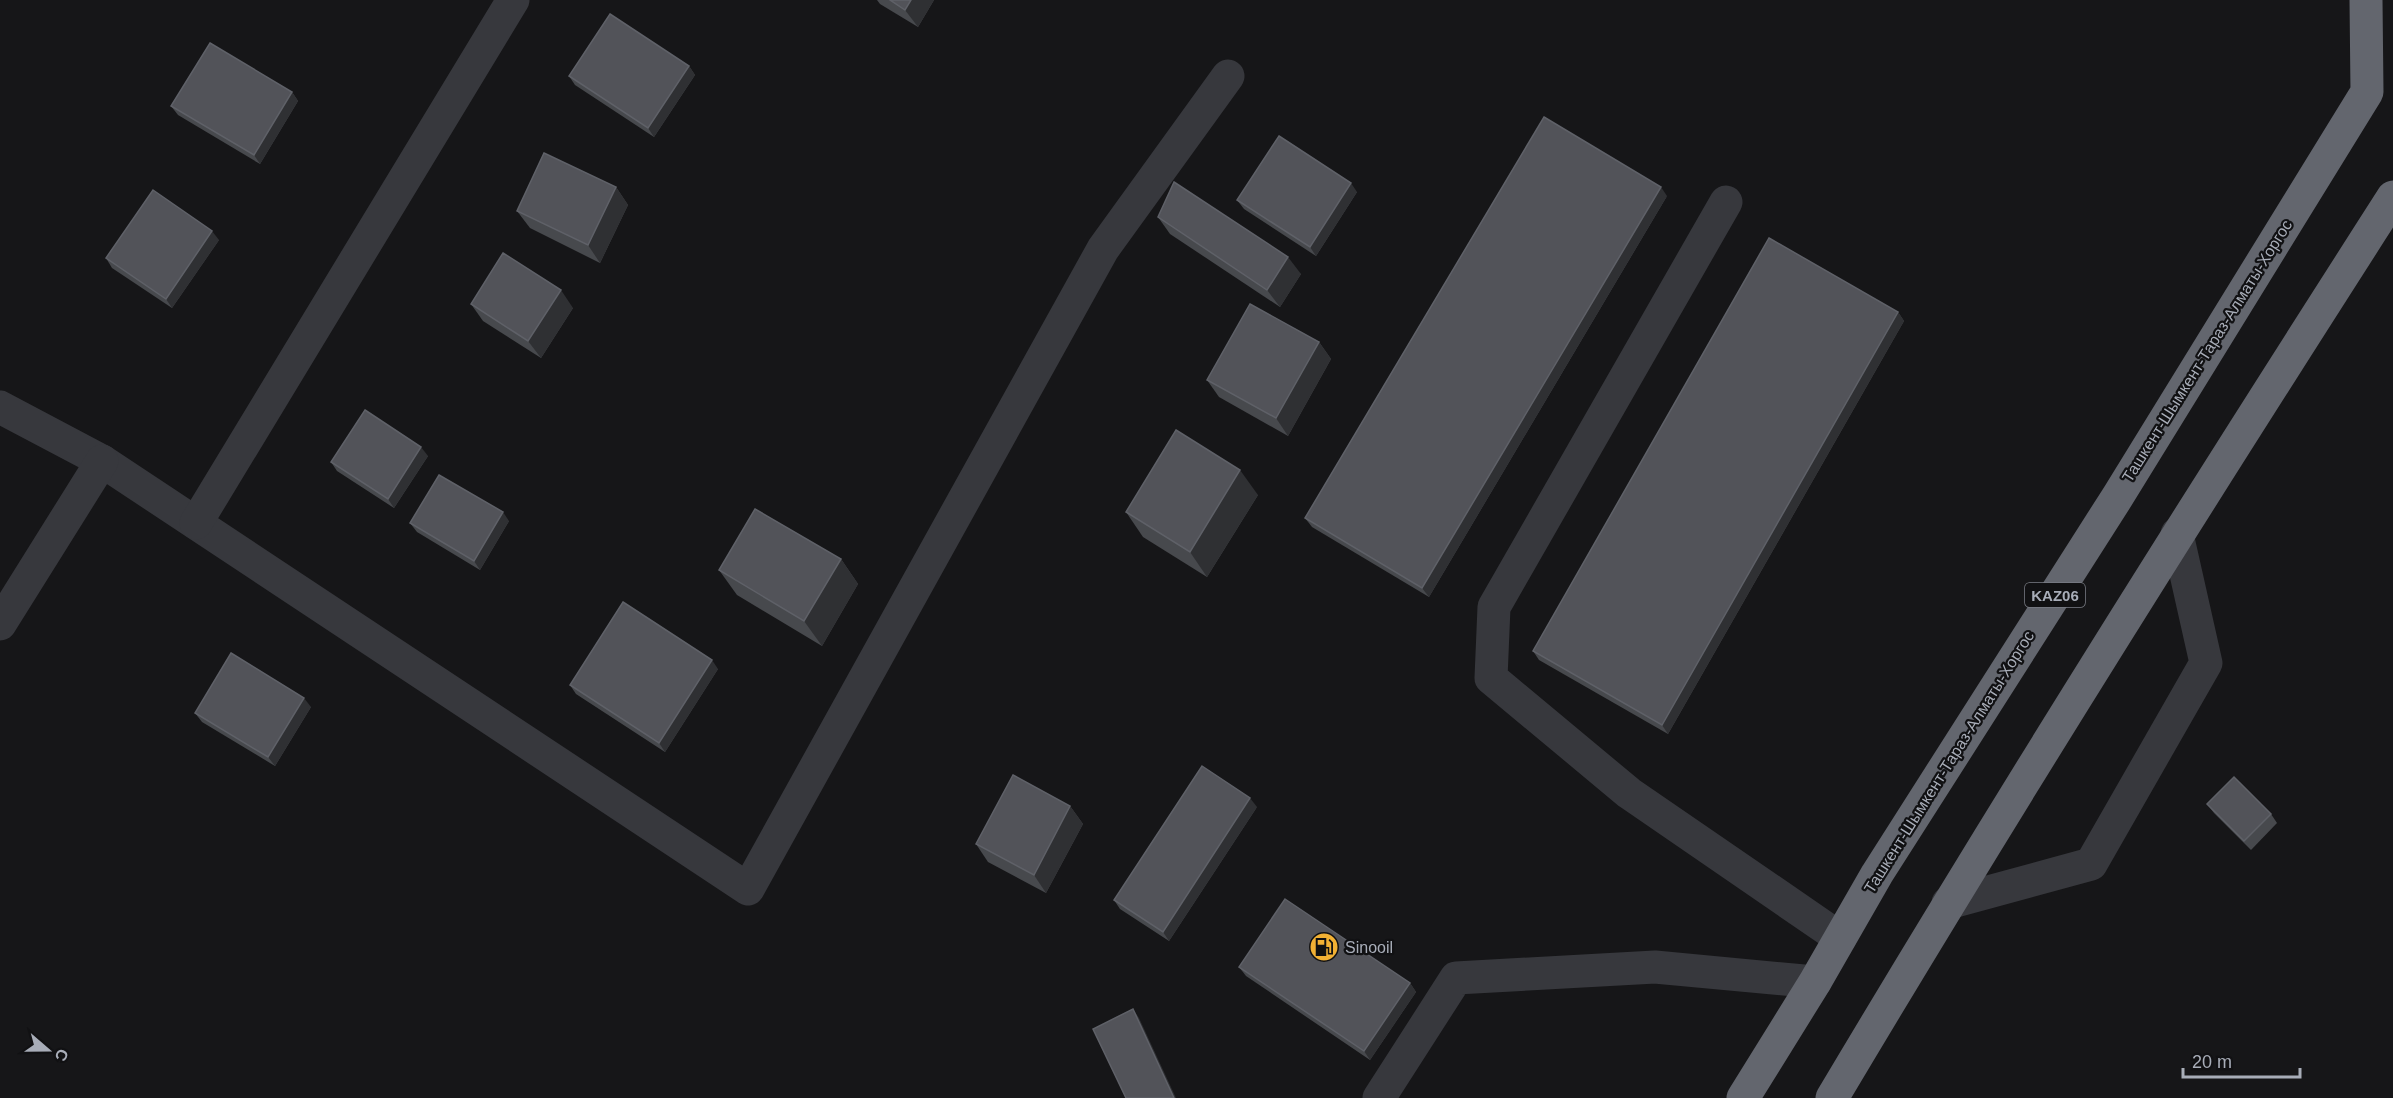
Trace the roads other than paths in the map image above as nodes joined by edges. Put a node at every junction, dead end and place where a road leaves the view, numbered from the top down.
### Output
1 (513, 0) edge
2 (2366, 0) edge
3 (1228, 76) dead end
4 (2393, 197) edge
5 (1726, 202) dead end
6 (0, 406) edge
7 (102, 461) junction
8 (196, 523) junction
9 (2177, 534) junction
10 (0, 624) edge
11 (1948, 903) junction
12 (1840, 938) junction
13 (1815, 982) junction
14 (1379, 1098) edge
15 (1743, 1098) edge
16 (1832, 1098) edge

1 - 8 street
2 - 12 highway, Ташкент-Шымкент-Тараз-Алматы-Хоргос / KАZ06
3 - 8 street
4 - 9 highway
5 - 12 street
6 - 7 street
7 - 8 street
7 - 10 street
9 - 11 highway
9 - 11 street
11 - 16 highway
12 - 13 highway, Ташкент-Шымкент-Тараз-Алматы-Хоргос / KАZ06
13 - 14 street
13 - 15 highway, Ташкент-Шымкент-Тараз-Алматы-Хоргос / KАZ06

